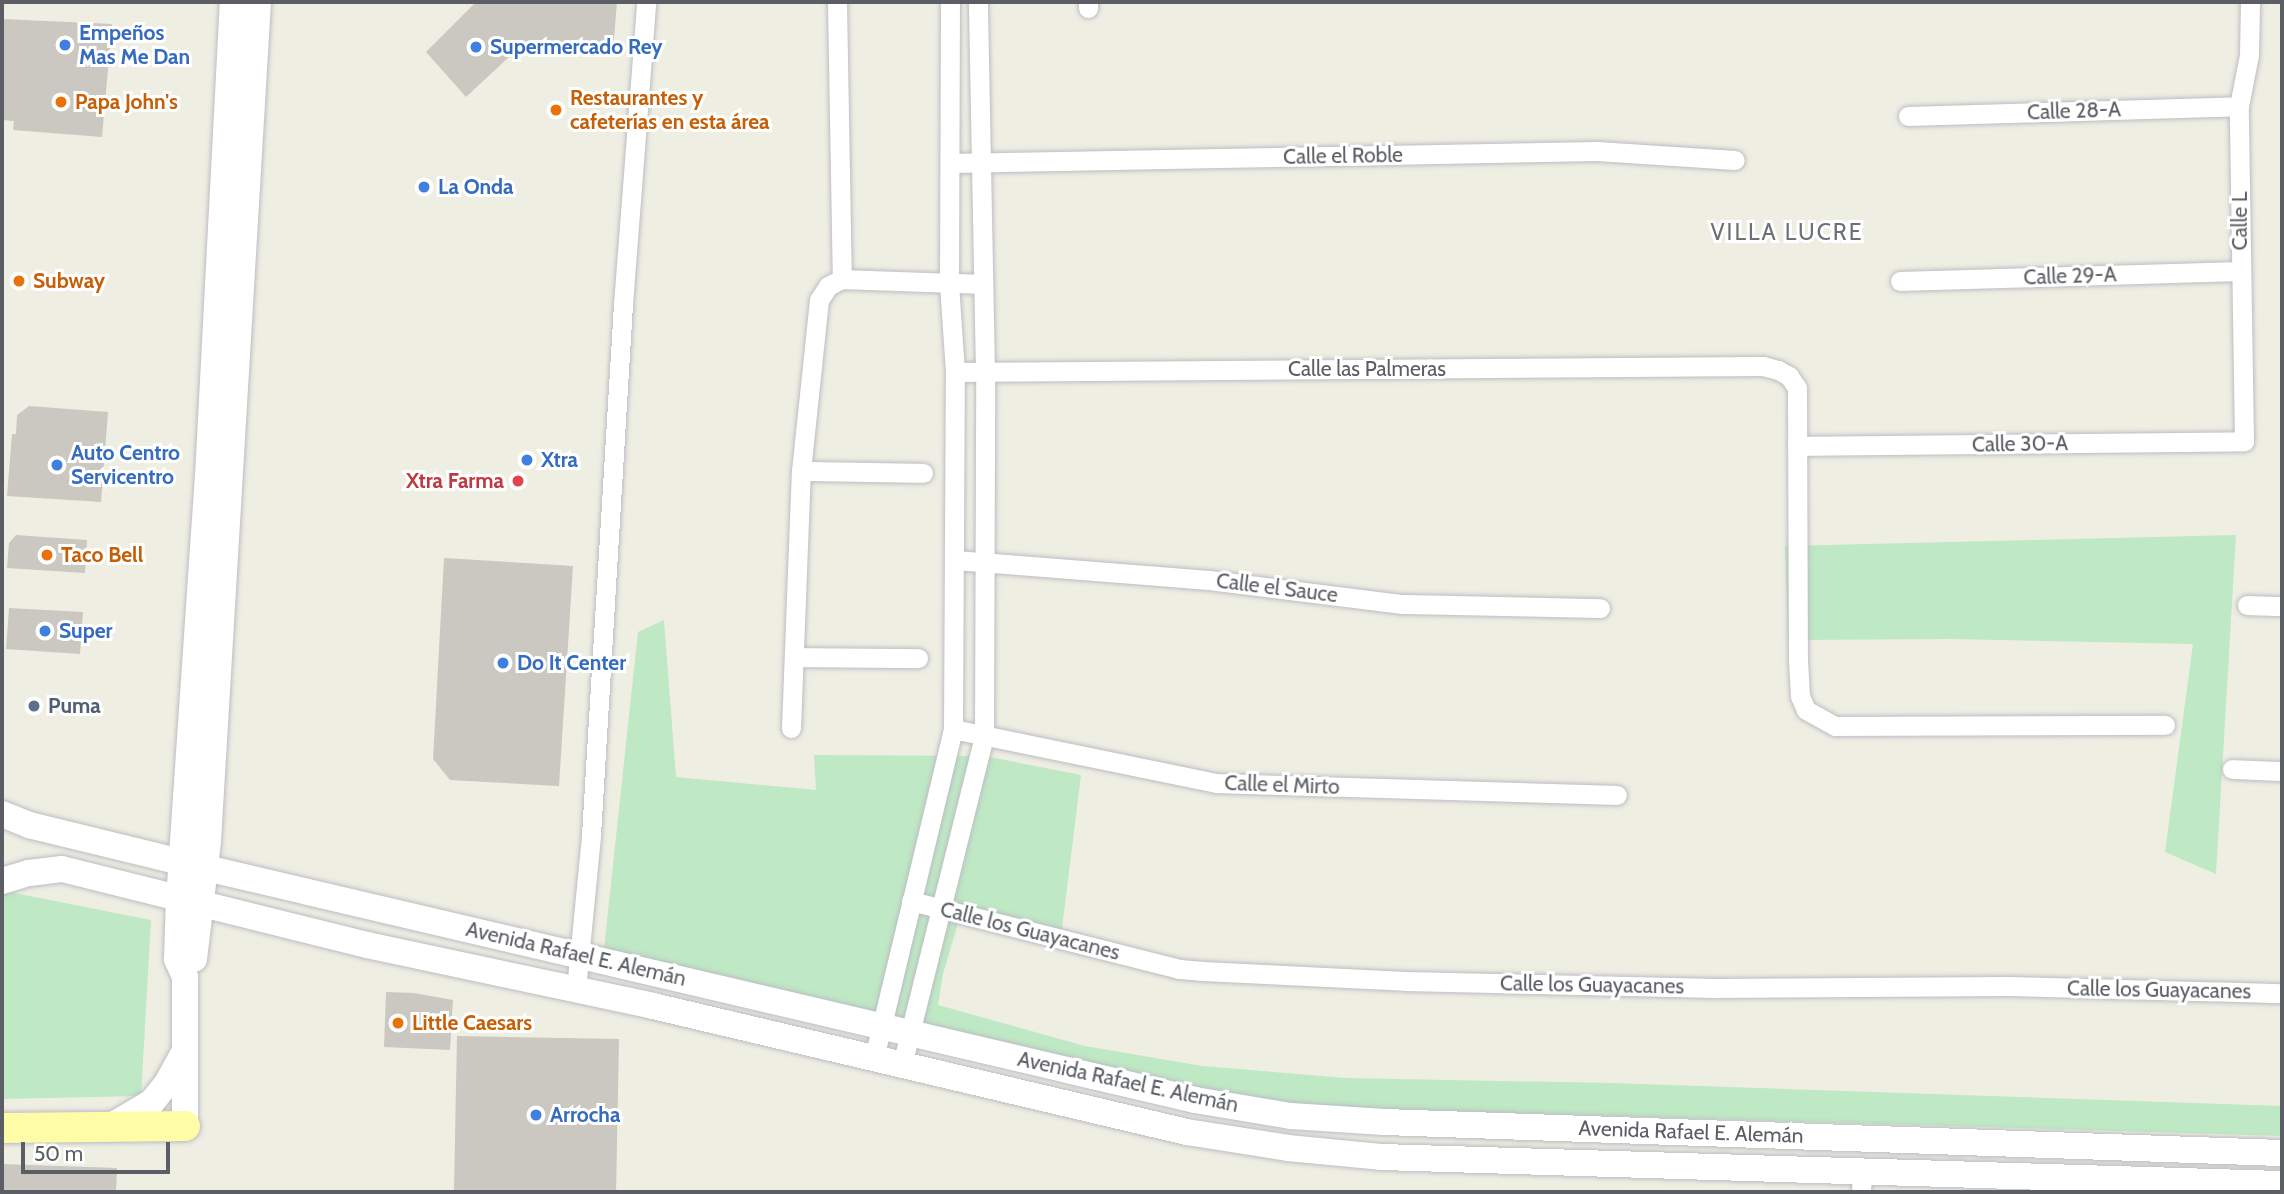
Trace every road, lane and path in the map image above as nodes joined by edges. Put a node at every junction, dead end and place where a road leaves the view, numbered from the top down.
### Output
1 (233, 2) edge
2 (258, 2) edge
3 (646, 2) edge
4 (837, 2) edge
5 (950, 2) edge
6 (978, 2) edge
7 (2250, 2) edge
8 (2239, 106) junction
9 (1908, 116) dead end
10 (1735, 160) dead end
11 (982, 162) junction
12 (950, 163) junction
13 (2240, 271) junction
14 (842, 279) junction
15 (1900, 281) dead end
16 (949, 284) junction
17 (982, 284) junction
18 (955, 372) junction
19 (985, 372) junction
20 (2244, 441) joint
21 (1797, 446) junction
22 (801, 471) junction
23 (923, 474) dead end
24 (955, 560) junction
25 (984, 562) junction
26 (2247, 605) dead end
27 (2282, 606) edge
28 (1600, 608) dead end
29 (796, 657) junction
30 (918, 659) dead end
31 (2165, 724) dead end
32 (791, 728) dead end
33 (953, 729) junction
34 (984, 735) junction
35 (2232, 769) dead end
36 (2282, 771) edge
37 (1617, 795) dead end
38 (2, 814) edge
39 (180, 861) junction
40 (206, 868) junction
41 (2, 881) edge
42 (911, 901) junction
43 (191, 903) junction
44 (943, 908) junction
45 (261, 920) junction
46 (582, 956) junction
47 (189, 968) junction
48 (576, 989) junction
49 (2282, 993) edge
50 (880, 1026) junction
51 (909, 1033) junction
52 (183, 1054) junction
53 (874, 1058) junction
54 (902, 1065) junction
55 (185, 1126) joint
56 (110, 1127) junction
57 (2, 1128) edge
58 (2282, 1153) edge
59 (1862, 1181) edge
60 (2282, 1184) edge

1 - 39 main road
2 - 40 main road
3 - 46 street
4 - 14 street
5 - 12 street
6 - 11 street
7 - 8 street, Calle L
8 - 9 street, Calle 28-A
8 - 13 street, Calle L
10 - 11 street, Calle el Roble
11 - 12 street, Calle el Roble
11 - 17 street
12 - 16 street
13 - 15 street, Calle 29-A
13 - 20 street, Calle L
14 - 16 street
14 - 22 street
16 - 17 street
16 - 18 street
17 - 19 street
18 - 19 street, Calle las Palmeras
18 - 24 street
19 - 21 street, Calle las Palmeras
19 - 25 street
20 - 21 street, Calle 30-A
21 - 31 street
22 - 23 street
22 - 29 street
24 - 25 street, Calle el Sauce
24 - 33 street
25 - 28 street, Calle el Sauce
25 - 34 street
26 - 27 street
29 - 30 street
29 - 32 street
33 - 34 street, Calle el Mirto
33 - 42 street
34 - 37 street, Calle el Mirto
34 - 44 street
35 - 36 street
38 - 39 main road, Avenida Rafael E. Alemán
39 - 40 main road, Avenida Rafael E. Alemán
39 - 43 main road
40 - 43 main road
40 - 46 main road, Avenida Rafael E. Alemán
41 - 43 main road, Avenida Rafael E. Alemán
42 - 44 street, Calle los Guayacanes
42 - 50 street
43 - 45 main road, Avenida Rafael E. Alemán
43 - 47 main road
44 - 49 street, Calle los Guayacanes
44 - 51 street
45 - 47 main road
45 - 48 main road, Avenida Rafael E. Alemán
46 - 48 street
46 - 50 main road, Avenida Rafael E. Alemán
47 - 52 main road
48 - 53 main road, Avenida Rafael E. Alemán
50 - 51 main road, Avenida Rafael E. Alemán
50 - 53 street
51 - 54 street
51 - 58 main road, Avenida Rafael E. Alemán
52 - 55 main road
52 - 56 main road
53 - 54 main road, Avenida Rafael E. Alemán
54 - 59 main road, Avenida Rafael E. Alemán
55 - 56 main road
56 - 57 main road
59 - 60 main road, Avenida Rafael E. Alemán

